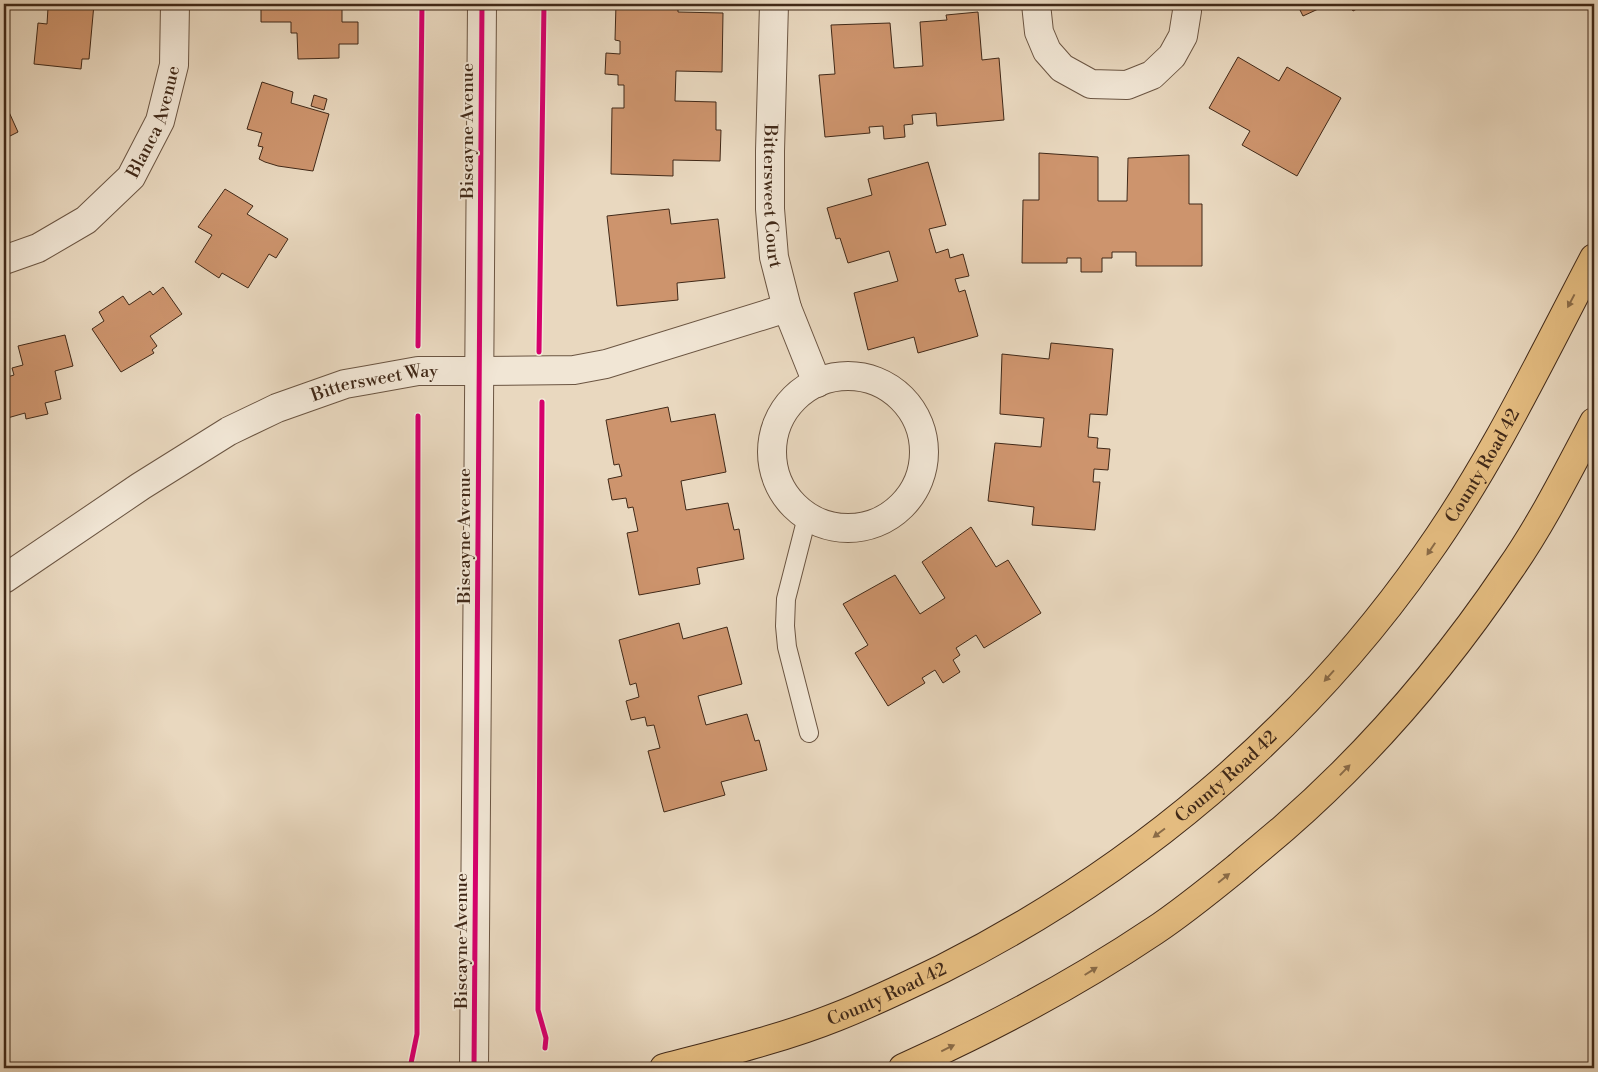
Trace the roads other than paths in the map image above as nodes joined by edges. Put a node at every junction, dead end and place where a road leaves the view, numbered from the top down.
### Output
1 (175, 4) edge
2 (482, 4) edge
3 (774, 4) edge
4 (1036, 4) edge
5 (1186, 4) edge
6 (1594, 258) edge
7 (4, 260) edge
8 (787, 308) junction
9 (478, 371) junction
10 (816, 383) junction
11 (1594, 422) edge
12 (808, 517) junction
13 (4, 579) edge
14 (809, 733) dead end
15 (474, 1068) edge
16 (664, 1068) edge
17 (903, 1068) edge

1 - 7 street, Blanca Avenue
2 - 9 street, Biscayne Avenue
3 - 8 street, Bittersweet Court
4 - 5 street
6 -> 16 highway, County Road 42
8 - 9 street, Bittersweet Way
8 - 10 street, Bittersweet Court
9 - 13 street, Bittersweet Way
9 - 15 street, Biscayne Avenue
10 - 12 street
10 - 12 street
17 -> 11 highway
12 - 14 lane

